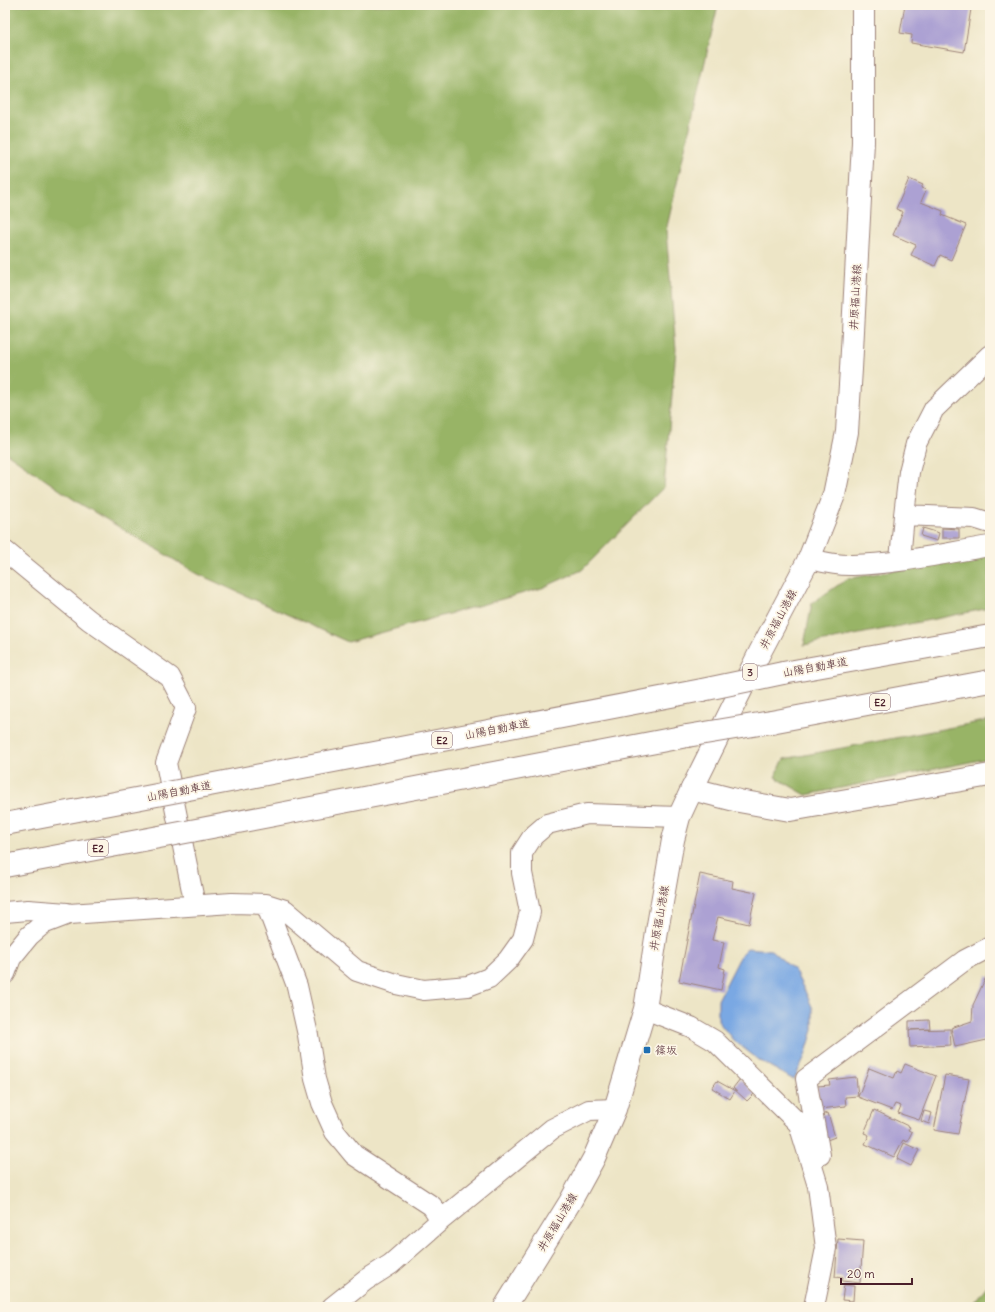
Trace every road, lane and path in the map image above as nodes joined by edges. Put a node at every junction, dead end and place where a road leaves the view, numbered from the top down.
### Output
1 (863, 5) edge
2 (990, 355) edge
3 (904, 515) junction
4 (990, 523) edge
5 (990, 546) edge
6 (5, 551) edge
7 (809, 559) junction
8 (900, 560) junction
9 (990, 636) edge
10 (990, 681) edge
11 (990, 775) edge
12 (692, 789) junction
13 (680, 817) junction
14 (5, 824) edge
15 (122, 843) junction
16 (5, 866) edge
17 (5, 876) edge
18 (266, 904) junction
19 (195, 905) junction
20 (5, 912) edge
21 (69, 914) junction
22 (990, 946) edge
23 (5, 974) edge
24 (645, 1008) junction
25 (615, 1109) junction
26 (818, 1186) junction
27 (441, 1220) junction
28 (332, 1307) edge
29 (505, 1307) edge
30 (814, 1307) edge

1 - 7 main road, 井原福山港線 / 3
2 - 3 street
3 - 4 street
3 - 8 street
5 - 8 street
6 - 19 street
7 - 8 street
7 - 12 main road, 井原福山港線 / 3
9 - 14 main road, 山陽自動車道 / E2, bridge
10 - 15 main road, E2, bridge
11 - 12 main road
12 - 13 main road, 井原福山港線 / 3
13 - 18 street
13 - 24 main road, 井原福山港線 / 3
15 - 16 main road, E2, bridge
15 - 17 main road, bridge
18 - 19 street
18 - 27 street
19 - 21 street
20 - 21 street
21 - 23 street
22 - 26 street
24 - 25 main road, 井原福山港線 / 3
24 - 26 street
25 - 27 street
25 - 29 main road, 井原福山港線 / 3
26 - 30 street
27 - 28 street

